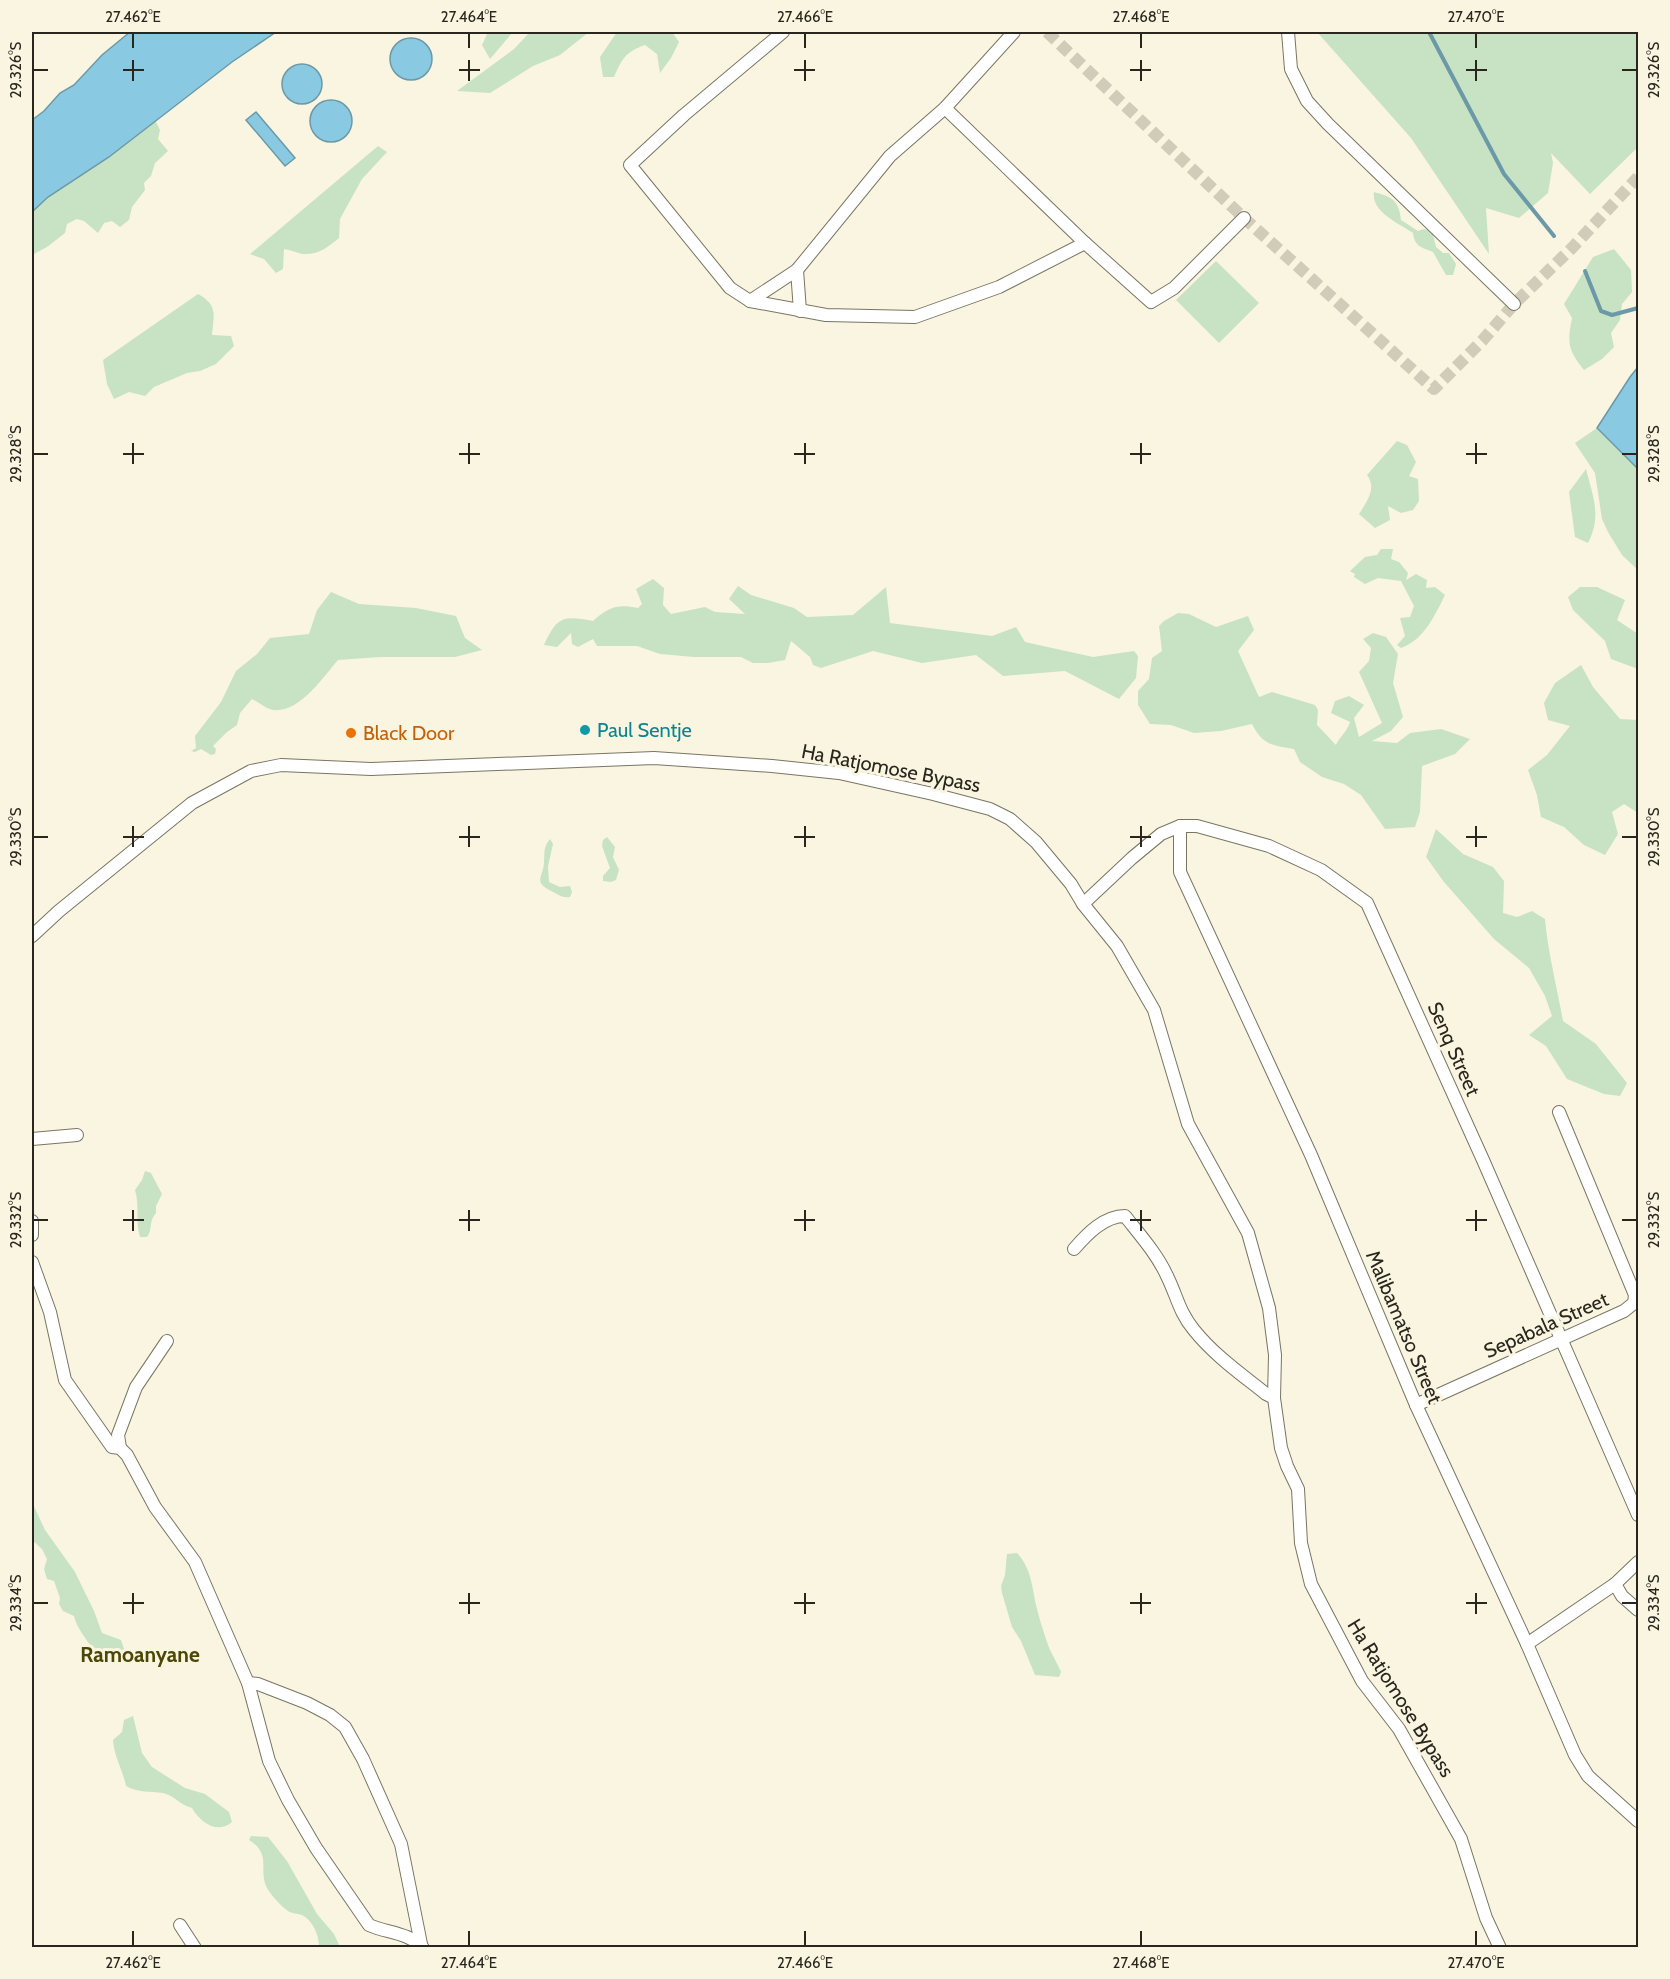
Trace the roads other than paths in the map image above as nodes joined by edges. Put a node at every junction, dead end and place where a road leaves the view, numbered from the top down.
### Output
1 (783, 32) edge
2 (1014, 32) edge
3 (1288, 32) edge
4 (945, 108) junction
5 (1244, 218) dead end
6 (1085, 243) junction
7 (797, 270) junction
8 (750, 301) junction
9 (1514, 304) dead end
10 (800, 311) junction
11 (1180, 826) junction
12 (1083, 903) junction
13 (32, 936) edge
14 (1559, 1112) dead end
15 (77, 1135) dead end
16 (32, 1139) edge
17 (32, 1221) edge
18 (32, 1234) edge
19 (1074, 1249) dead end
20 (32, 1262) edge
21 (1561, 1340) junction
22 (167, 1341) dead end
23 (1274, 1398) junction
24 (1416, 1405) junction
25 (120, 1448) junction
26 (1638, 1515) edge
27 (1638, 1562) edge
28 (1615, 1584) junction
29 (1638, 1610) edge
30 (1527, 1644) junction
31 (248, 1683) junction
32 (1638, 1821) edge
33 (180, 1925) dead end
34 (422, 1946) edge
35 (195, 1947) edge
36 (1500, 1947) edge

1 - 8 street
2 - 4 street
3 - 9 street
4 - 6 street
4 - 7 street
5 - 6 street
6 - 10 street
7 - 8 street
7 - 10 street
8 - 10 street
11 - 12 street
11 - 21 street, Senq Street
11 - 24 street, Malibamatso Street
12 - 13 street, Ha Ratjomose Bypass
12 - 23 street, Ha Ratjomose Bypass
14 - 21 street, Sepabala Street
15 - 16 street
17 - 18 street
19 - 23 street
20 - 25 street
21 - 24 street, Sepabala Street
21 - 26 street, Senq Street
22 - 25 street
23 - 36 street, Ha Ratjomose Bypass
24 - 30 street, Malibamatso Street
25 - 31 street
27 - 28 street
28 - 29 street
28 - 30 street
30 - 32 street, Malibamatso Street
31 - 34 street
31 - 34 street
33 - 35 street

